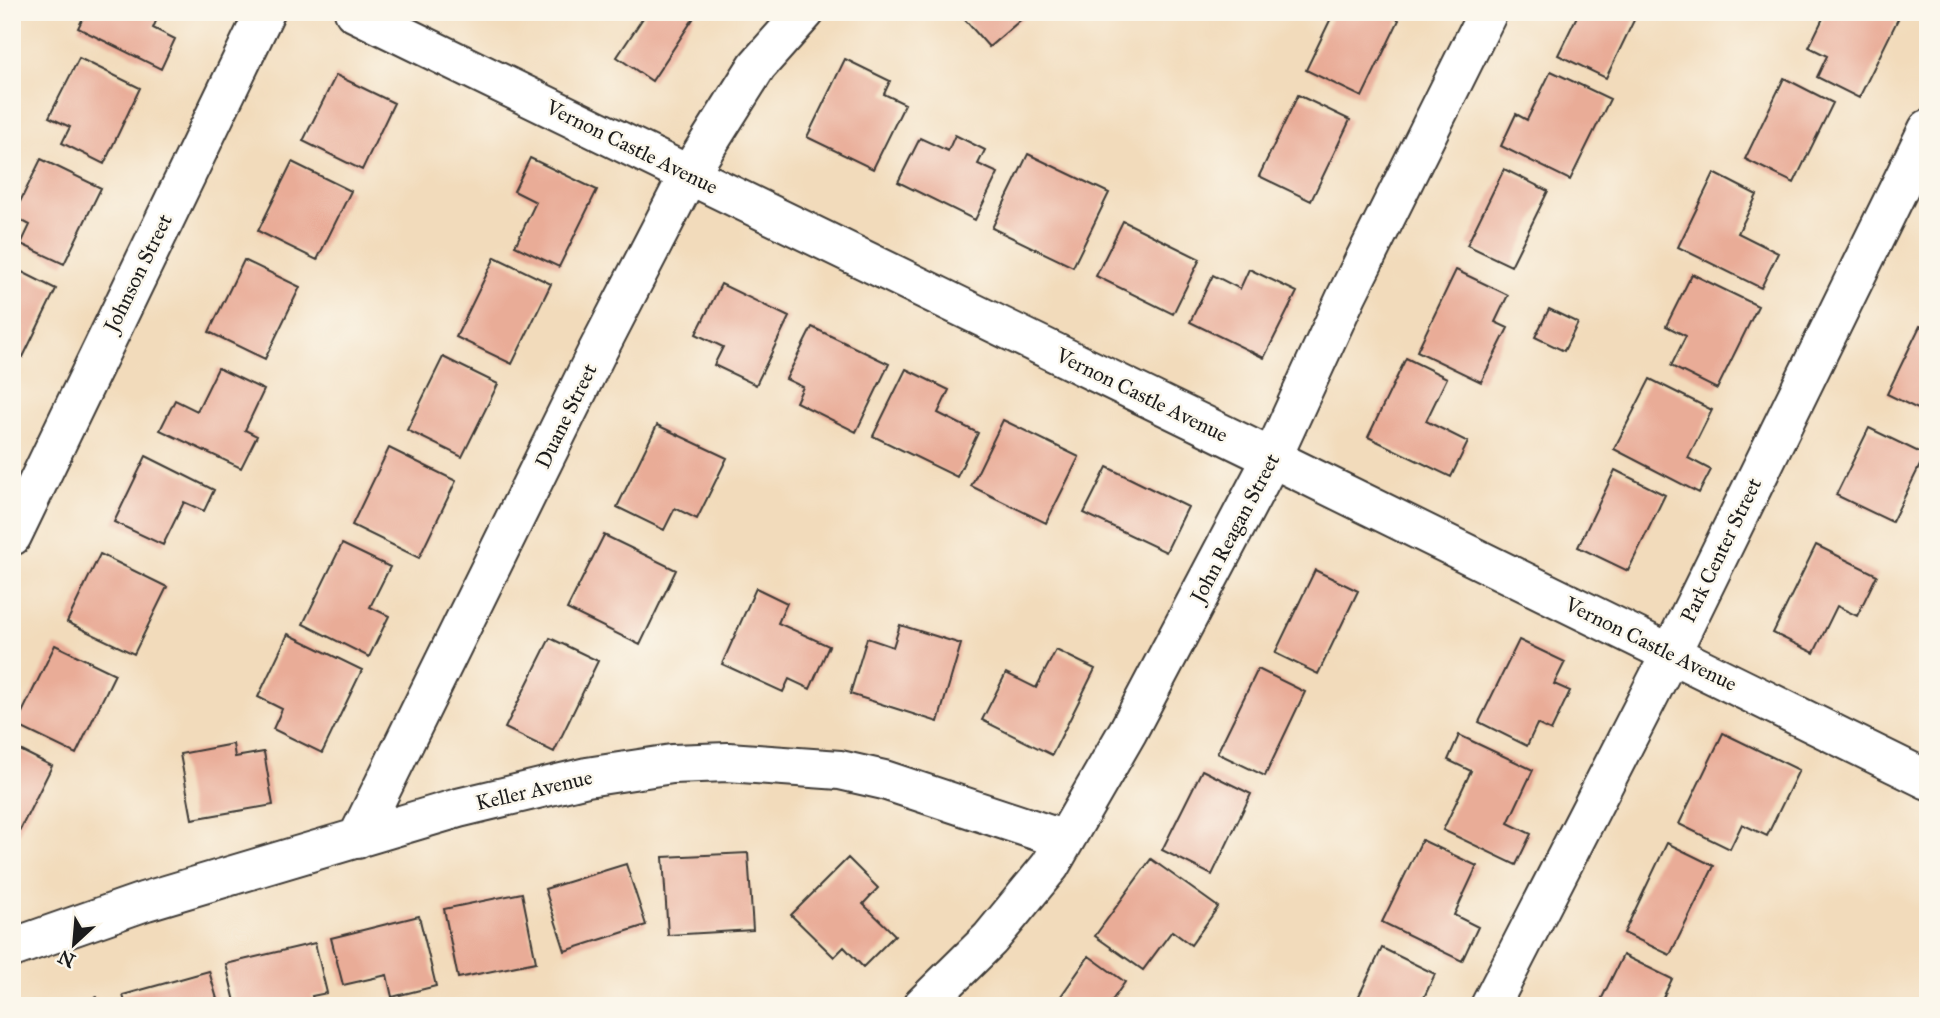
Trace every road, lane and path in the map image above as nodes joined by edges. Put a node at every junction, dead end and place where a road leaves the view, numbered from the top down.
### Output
1 (265, 12) edge
2 (354, 12) edge
3 (805, 12) edge
4 (1488, 12) edge
5 (1928, 129) edge
6 (689, 174) junction
7 (1272, 458) junction
8 (12, 536) edge
9 (1671, 653) junction
10 (1928, 780) edge
11 (357, 839) junction
12 (1065, 840) junction
13 (12, 948) edge
14 (922, 1006) edge
15 (1490, 1006) edge

1 - 8 street, Johnson Street
2 - 6 street, Vernon Castle Avenue
3 - 6 street, Duane Street
4 - 7 street, John Reagan Street
5 - 9 street, Park Center Street
6 - 7 street, Vernon Castle Avenue
6 - 11 street, Duane Street
7 - 9 street, Vernon Castle Avenue
7 - 12 street, John Reagan Street
9 - 10 street, Vernon Castle Avenue
9 - 15 street, Park Center Street
11 - 12 street, Keller Avenue
11 - 13 street, Keller Avenue
12 - 14 street, John Reagan Street

